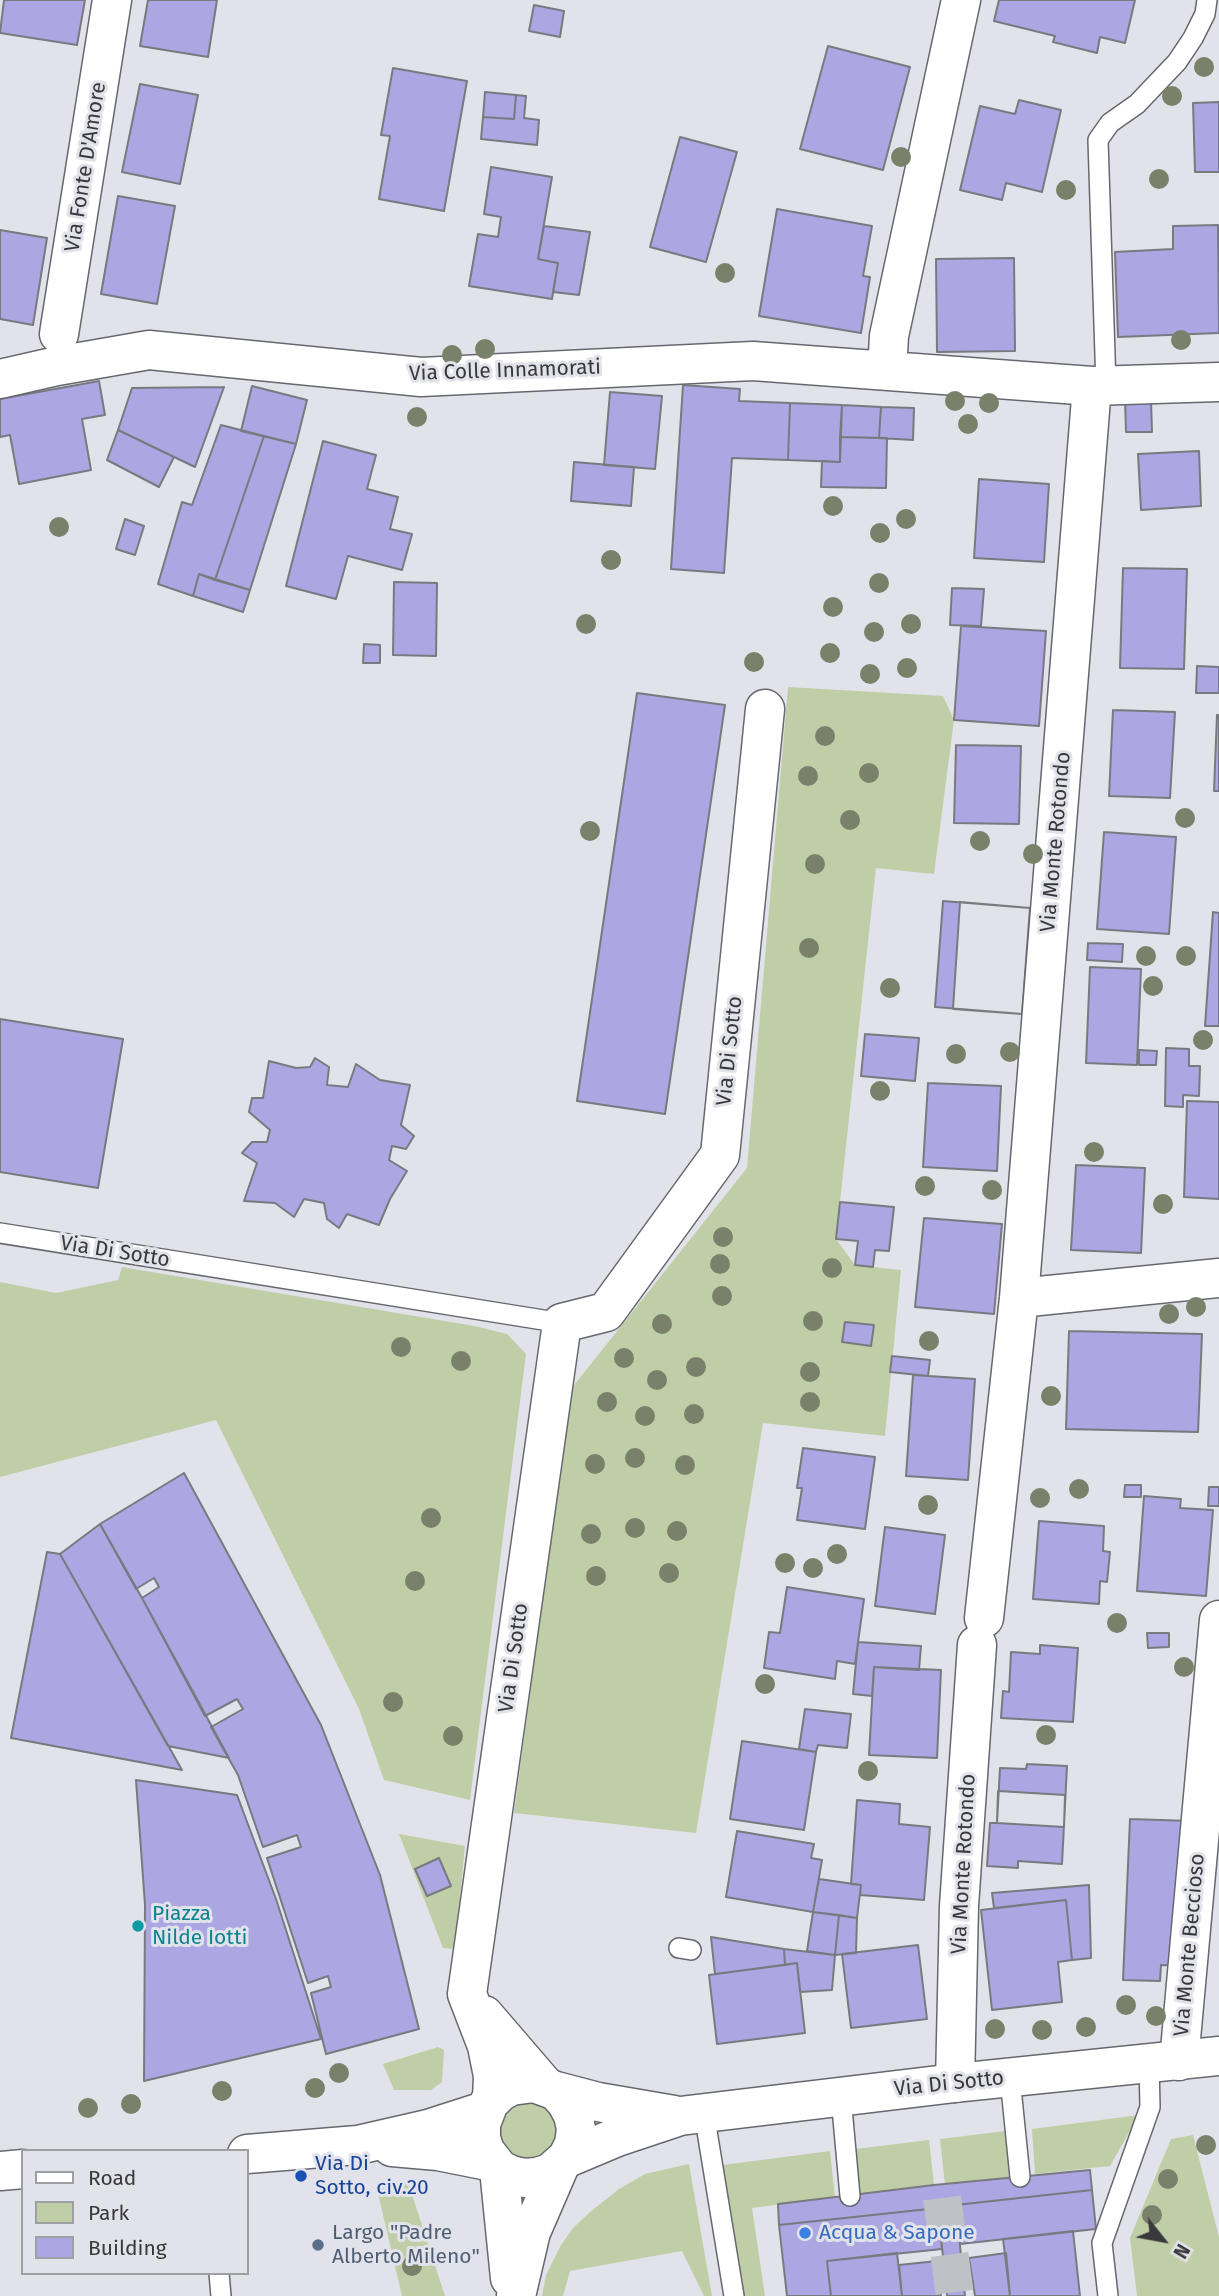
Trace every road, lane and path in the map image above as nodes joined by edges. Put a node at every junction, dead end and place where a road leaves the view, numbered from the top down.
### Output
1 (112, 0) edge
2 (961, 0) edge
3 (1207, 0) edge
4 (60, 334) junction
5 (149, 350) junction
6 (0, 354) edge
7 (887, 371) junction
8 (0, 379) edge
9 (1219, 382) edge
10 (1099, 386) junction
11 (765, 709) dead end
12 (0, 1233) edge
13 (1219, 1278) edge
14 (1019, 1298) junction
15 (562, 1322) junction
16 (1219, 1620) edge
17 (467, 1994) junction
18 (1219, 2056) edge
19 (1164, 2062) junction
20 (1010, 2078) junction
21 (955, 2083) junction
22 (551, 2088) junction
23 (841, 2097) junction
24 (488, 2105) junction
25 (692, 2115) junction
26 (358, 2145) junction
27 (248, 2154) edge
28 (564, 2161) junction
29 (496, 2165) junction
30 (21, 2169) edge
31 (0, 2171) edge
32 (1020, 2177) dead end
33 (849, 2196) dead end
34 (219, 2275) edge
35 (221, 2296) edge
36 (514, 2296) edge
37 (734, 2296) edge
38 (1108, 2296) edge

1 - 4 street, Via Fonte D'Amore
2 - 7 street
3 - 10 lane
4 - 5 street
4 - 6 street
5 - 7 street, Via Colle Innamorati
5 - 8 street, Via Colle Innamorati
7 - 10 street, Via Colle Innamorati
9 - 10 street, Via Colle Innamorati
10 - 14 street, Via Monte Rotondo
11 - 15 street, Via Di Sotto
12 - 15 lane, Via Di Sotto
13 - 14 street
14 - 21 street, Via Monte Rotondo
15 - 17 street, Via Di Sotto
16 - 19 street, Via Monte Beccioso
17 - 22 street
17 - 24 street, Via Di Sotto
18 - 19 street, Via Di Sotto
19 - 20 street, Via Di Sotto
19 - 38 lane
20 - 21 street, Via Di Sotto
20 - 32 lane
21 - 23 street, Via Di Sotto
22 - 24 street
22 - 25 street, Via Di Sotto
22 - 28 street
23 - 25 street, Via Di Sotto
23 - 33 lane
24 - 26 street
24 - 29 street
25 - 28 street, Via Di Sotto
25 - 37 lane
26 - 27 street
26 - 29 street
28 - 29 street
28 - 36 street
29 - 36 street
30 - 31 street
34 - 35 lane

